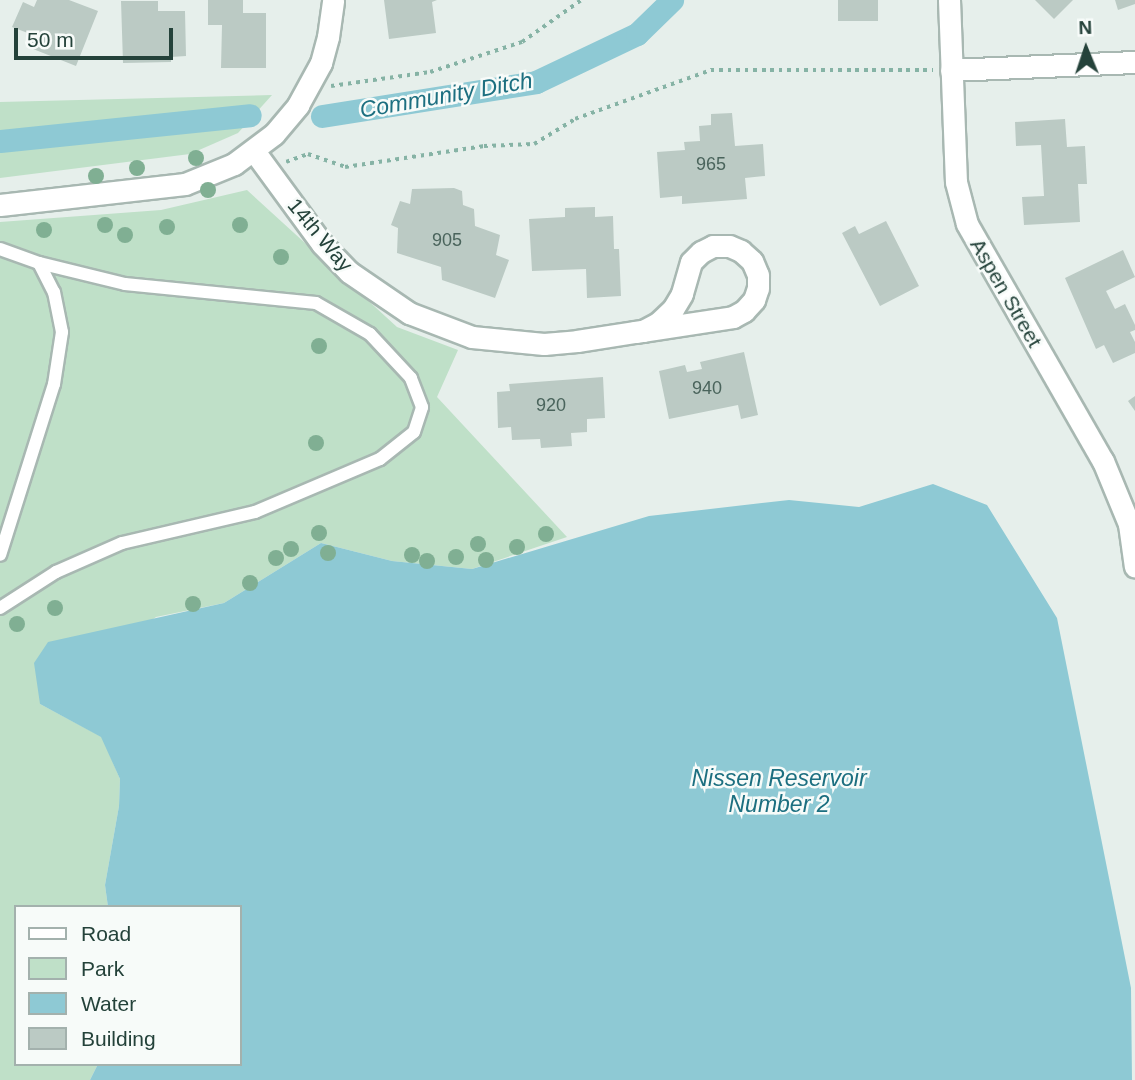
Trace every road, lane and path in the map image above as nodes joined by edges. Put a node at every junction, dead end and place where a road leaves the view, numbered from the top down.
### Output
1 (333, 0) edge
2 (581, 0) edge
3 (948, 0) edge
4 (1135, 62) edge
5 (951, 70) junction
6 (308, 89) junction
7 (254, 151) junction
8 (267, 168) junction
9 (0, 205) edge
10 (0, 249) edge
11 (39, 262) junction
12 (643, 331) junction
13 (0, 555) edge
14 (1135, 567) edge
15 (0, 608) edge

1 - 6 street
2 - 6 path
3 - 5 street, Aspen Street
4 - 5 street
5 - 8 path
5 - 14 street, Aspen Street
6 - 7 street
7 - 8 street, 14th Way
7 - 9 street
8 - 12 street, 14th Way
10 - 11 lane
11 - 13 lane
11 - 15 lane
12 - 12 street, 14th Way

